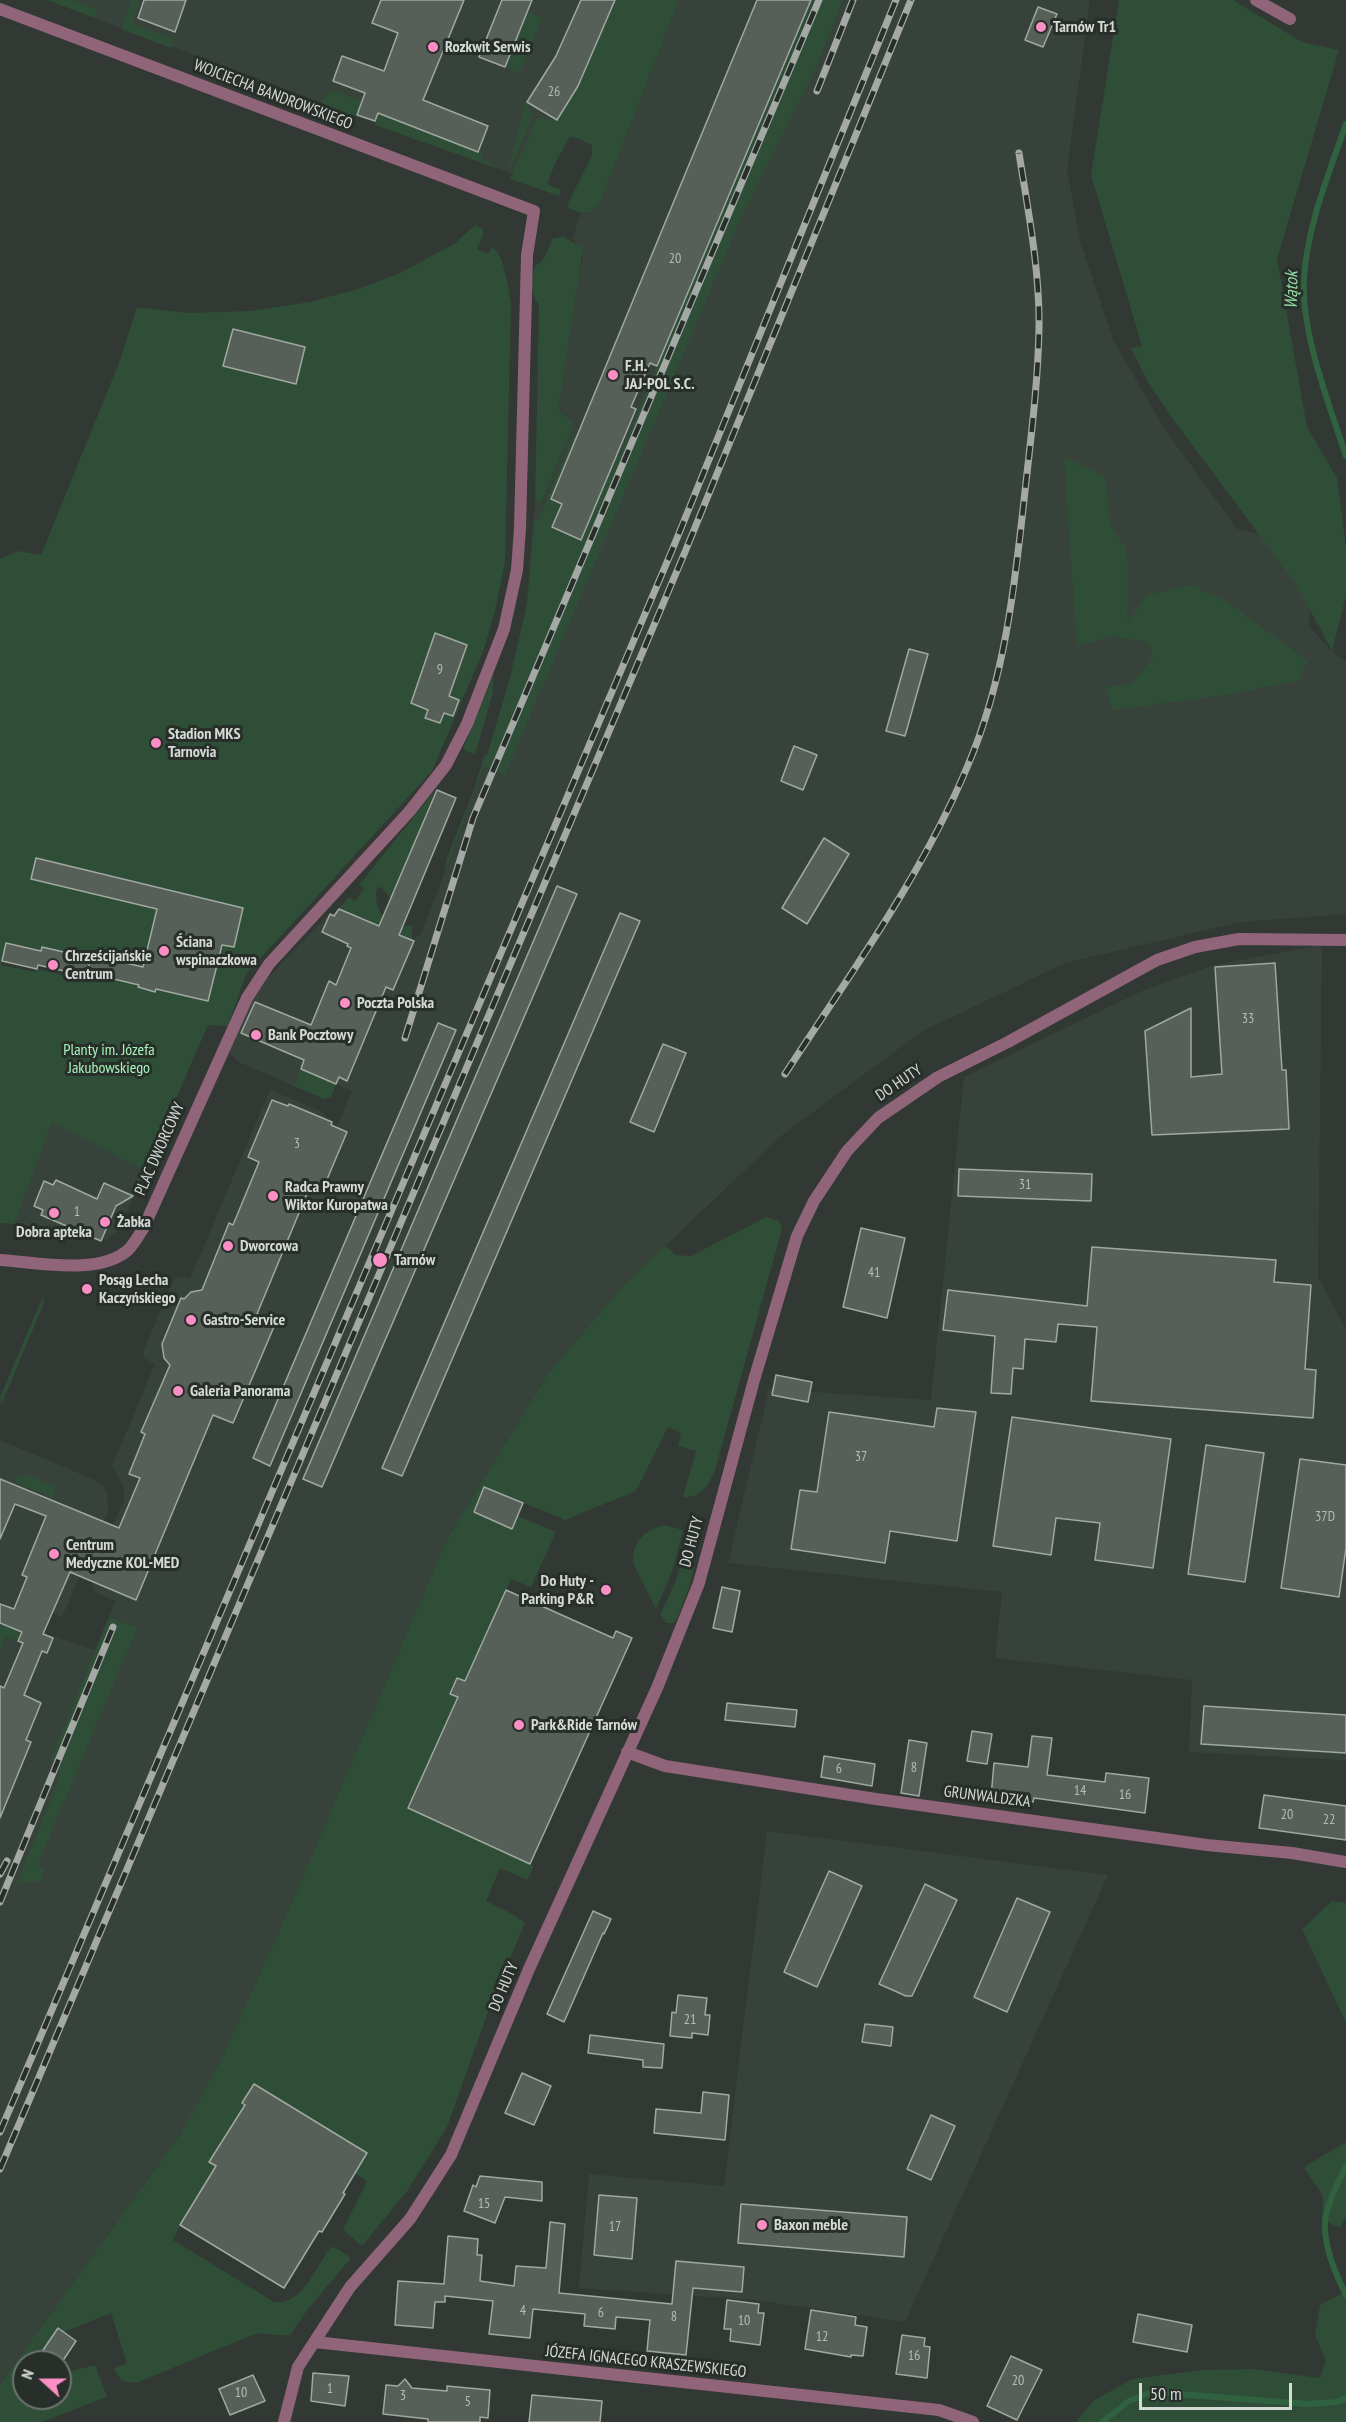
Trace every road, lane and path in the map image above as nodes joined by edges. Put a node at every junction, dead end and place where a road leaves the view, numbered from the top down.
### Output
1 (1256, 0) edge
2 (0, 9) edge
3 (1290, 19) dead end
4 (534, 211) joint
5 (1342, 940) edge
6 (0, 1260) edge
7 (627, 1752) junction
8 (1346, 1862) edge
9 (315, 2343) junction
10 (284, 2422) edge
11 (973, 2422) edge

1 - 3 street
2 - 4 street, WOJCIECHA BANDROWSKIEGO
4 - 6 street, PLAC DWORCOWY
5 - 7 street, DO HUTY
7 - 8 street, GRUNWALDZKA
7 - 9 street, DO HUTY
9 - 10 street, DO HUTY
9 - 11 street, JÓZEFA IGNACEGO KRASZEWSKIEGO

